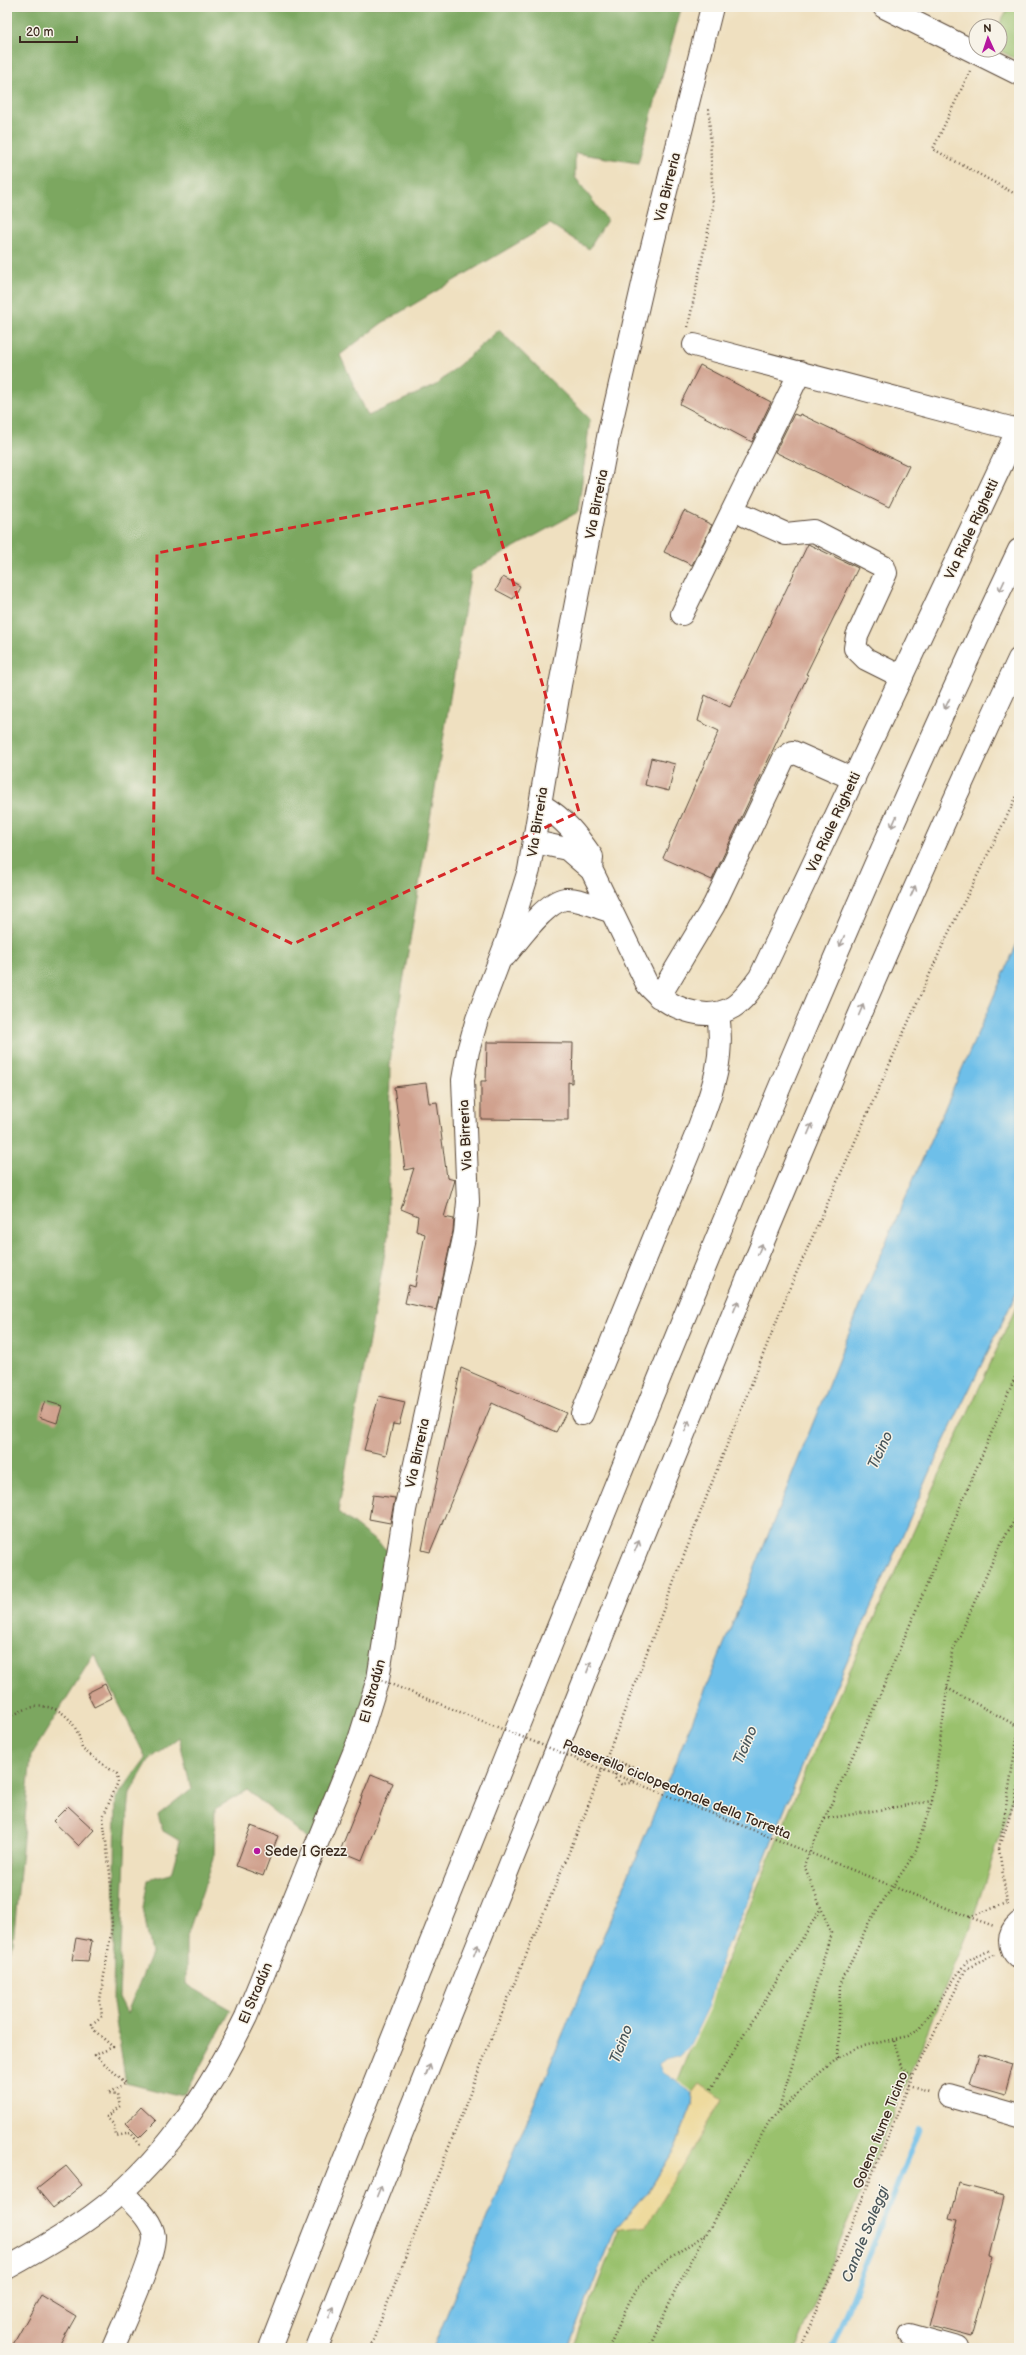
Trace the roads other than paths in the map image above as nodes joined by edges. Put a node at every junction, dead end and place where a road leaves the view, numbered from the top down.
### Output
1 (712, 7) edge
2 (884, 7) edge
3 (1019, 74) edge
4 (694, 345) road end
5 (800, 372) junction
6 (1018, 428) edge
7 (746, 516) dead end
8 (1019, 550) edge
9 (682, 614) dead end
10 (1019, 659) edge
11 (902, 677) junction
12 (854, 779) junction
13 (541, 805) junction
14 (535, 842) junction
15 (591, 869) junction
16 (610, 911) junction
17 (498, 964) junction
18 (659, 997) junction
19 (718, 1013) junction
20 (582, 1414) dead end
21 (385, 1636) joint
22 (949, 2096) dead end
23 (1019, 2116) edge
24 (122, 2192) junction
25 (7, 2268) edge
26 (910, 2335) dead end
27 (112, 2348) edge
28 (270, 2348) edge
29 (317, 2348) edge
30 (957, 2348) edge

1 - 13 main road, Via Birreria
2 - 3 main road
4 - 5 main road
5 - 6 main road
5 - 9 main road
6 - 11 main road, Via Riale Righetti
7 - 11 main road
8 -> 28 main road
29 -> 10 main road
11 - 12 main road, Via Riale Righetti
12 - 18 main road
12 - 19 main road, Via Riale Righetti
13 - 14 main road, Via Birreria
13 - 15 main road, Via Riale Righetti
14 - 15 main road, Via Riale Righetti
14 - 17 main road, Via Birreria
15 - 16 main road, Via Riale Righetti
16 - 17 main road
16 - 18 main road, Via Riale Righetti
17 - 21 main road, Via Birreria
18 - 19 main road, Via Riale Righetti
19 - 20 main road
21 - 24 main road, El Stradún
22 - 23 main road
24 - 25 main road, El Stradún
24 - 27 main road
26 - 30 main road

